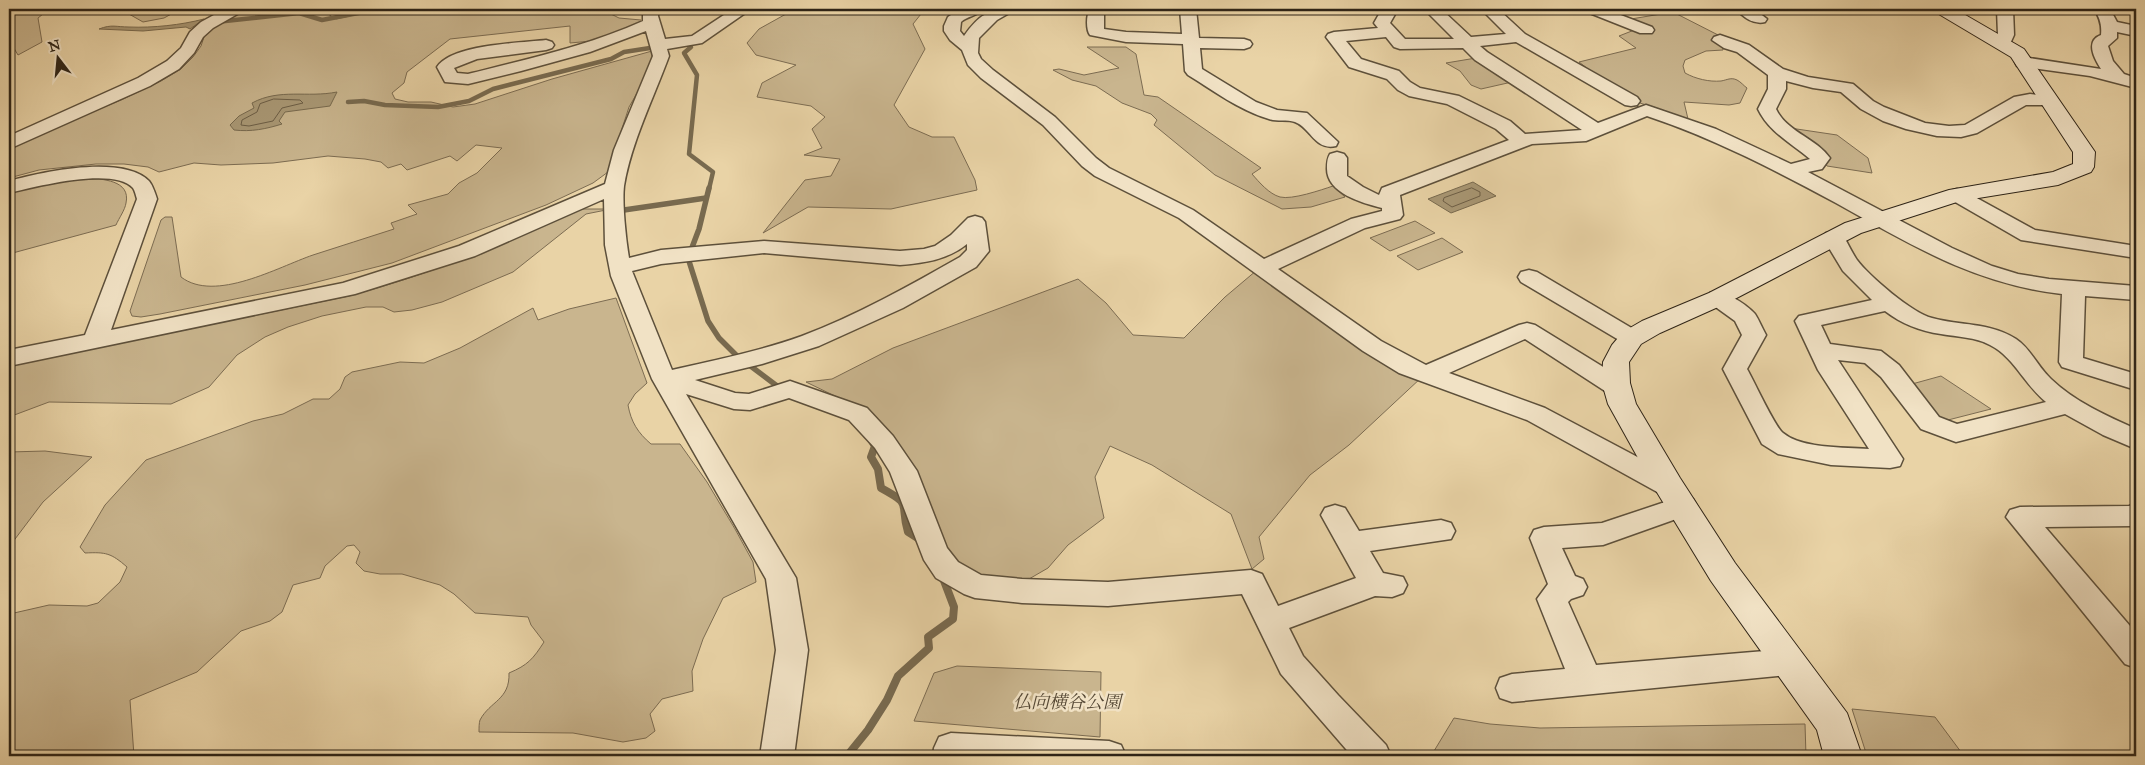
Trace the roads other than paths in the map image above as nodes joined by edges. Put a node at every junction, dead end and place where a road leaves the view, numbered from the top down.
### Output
1 (236, 9) edge
2 (743, 9) edge
3 (975, 9) edge
4 (1006, 9) edge
5 (1188, 9) edge
6 (1390, 9) edge
7 (1432, 9) edge
8 (1489, 9) edge
9 (1592, 9) edge
10 (1744, 9) edge
11 (1943, 9) edge
12 (2006, 9) edge
13 (2102, 9) edge
14 (1096, 12) dead end
15 (652, 16) edge
16 (1759, 19) dead end
17 (2109, 25) junction
18 (1646, 30) dead end
19 (2136, 30) edge
20 (1390, 32) junction
21 (1519, 37) junction
22 (1720, 40) dead end
23 (1191, 41) junction
24 (1468, 43) junction
25 (2003, 43) junction
26 (1244, 44) dead end
27 (546, 45) dead end
28 (658, 45) junction
29 (970, 48) junction
30 (2023, 62) junction
31 (1776, 73) junction
32 (2125, 80) edge
33 (2136, 96) edge
34 (1631, 101) dead end
35 (2049, 101) junction
36 (1597, 131) junction
37 (1522, 142) junction
38 (9, 143) edge
39 (1788, 170) junction
40 (9, 187) edge
41 (614, 187) junction
42 (1957, 195) junction
43 (1392, 204) junction
44 (1880, 219) junction
45 (1834, 238) junction
46 (2136, 252) edge
47 (620, 267) junction
48 (1262, 268) junction
49 (1529, 277) dead end
50 (2074, 288) junction
51 (2136, 293) edge
52 (1718, 298) junction
53 (1889, 303) junction
54 (1632, 338) junction
55 (95, 341) junction
56 (1821, 352) junction
57 (9, 358) edge
58 (1426, 374) junction
59 (664, 379) junction
60 (2136, 382) edge
61 (1617, 387) junction
62 (2068, 405) junction
63 (2136, 440) edge
64 (1676, 496) junction
65 (2136, 514) edge
66 (1336, 515) dead end
67 (1441, 531) dead end
68 (1351, 542) junction
69 (1271, 622) junction
70 (2136, 655) edge
71 (1788, 662) junction
72 (1586, 680) junction
73 (1512, 688) dead end
74 (777, 756) edge
75 (950, 756) edge
76 (1109, 756) edge
77 (1374, 756) edge
78 (1843, 756) edge

1 - 38 street
2 - 28 street
3 - 29 street
4 - 29 street
5 - 23 street
6 - 20 street
7 - 24 street
8 - 21 street
9 - 18 street
10 - 16 street
11 - 25 street
12 - 25 street
13 - 17 street
14 - 23 street
15 - 27 street
15 - 28 street
17 - 19 street
17 - 32 street
20 - 24 street
20 - 37 street
21 - 24 street
21 - 34 street
22 - 31 street
23 - 26 street
23 - 43 street
24 - 36 street
25 - 30 street
28 - 41 street
29 - 48 street
30 - 32 street
30 - 35 street
31 - 35 street
31 - 39 street
32 - 33 street
35 - 42 street
36 - 37 street
36 - 39 street
37 - 43 street
39 - 44 street
40 - 55 street
41 - 47 street
41 - 55 street
42 - 44 street
42 - 46 street
43 - 48 street
44 - 45 street
44 - 50 street
45 - 52 street
45 - 53 street
47 - 59 street
47 - 59 street
48 - 58 street
49 - 54 street
50 - 51 street
50 - 60 street
52 - 54 street
52 - 56 street
53 - 56 street
53 - 62 street
54 - 61 street
55 - 57 street
56 - 62 street
58 - 61 street
58 - 64 street
59 - 69 street
59 - 74 street
61 - 64 street
62 - 63 street
64 - 71 street
64 - 72 street
65 - 70 street
66 - 68 street
67 - 68 street
68 - 69 street
69 - 77 street
71 - 72 street
71 - 78 street
72 - 73 street
75 - 76 street

